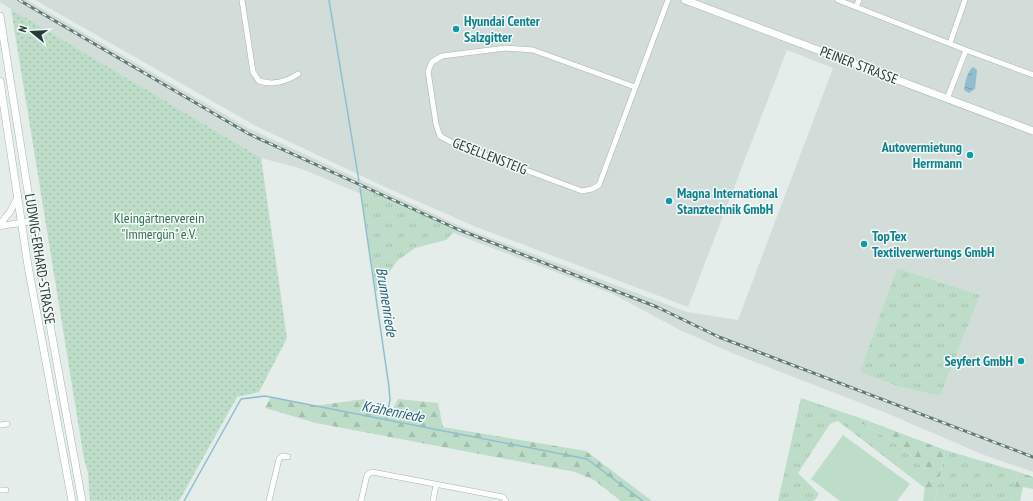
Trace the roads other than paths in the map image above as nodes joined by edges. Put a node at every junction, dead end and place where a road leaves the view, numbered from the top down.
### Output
1 (242, 0) edge
2 (668, 0) edge
3 (685, 0) edge
4 (838, 0) edge
5 (859, 0) edge
6 (965, 0) edge
7 (856, 7) junction
8 (0, 16) edge
9 (950, 43) junction
10 (966, 50) junction
11 (298, 74) dead end
12 (1033, 75) edge
13 (0, 81) edge
14 (635, 87) junction
15 (947, 99) junction
16 (1033, 131) edge
17 (18, 196) junction
18 (33, 221) junction
19 (22, 223) junction
20 (0, 225) edge
21 (7, 424) dead end
22 (0, 425) edge
23 (288, 457) dead end
24 (436, 485) junction
25 (506, 500) edge
26 (72, 501) edge
27 (82, 501) edge
28 (269, 501) edge
29 (361, 501) edge
30 (434, 501) edge

1 - 11 street
2 - 14 street, GESELLENSTEIG
3 - 15 main road, PEINER STRASSE
4 - 7 street
5 - 7 street
6 - 9 street
7 - 9 street
8 - 18 main road, LUDWIG-ERHARD-STRASSE
9 - 10 street
10 - 12 street
10 - 15 street
13 - 17 main road, LUDWIG-ERHARD-STRASSE
14 - 14 street, GESELLENSTEIG
15 - 16 main road, PEINER STRASSE
17 - 19 main road, LUDWIG-ERHARD-STRASSE
17 - 20 street
18 - 19 street
18 - 27 main road, LUDWIG-ERHARD-STRASSE
19 - 20 street
19 - 26 main road, LUDWIG-ERHARD-STRASSE
21 - 22 street
23 - 28 street
24 - 25 street
24 - 29 street
24 - 30 street

